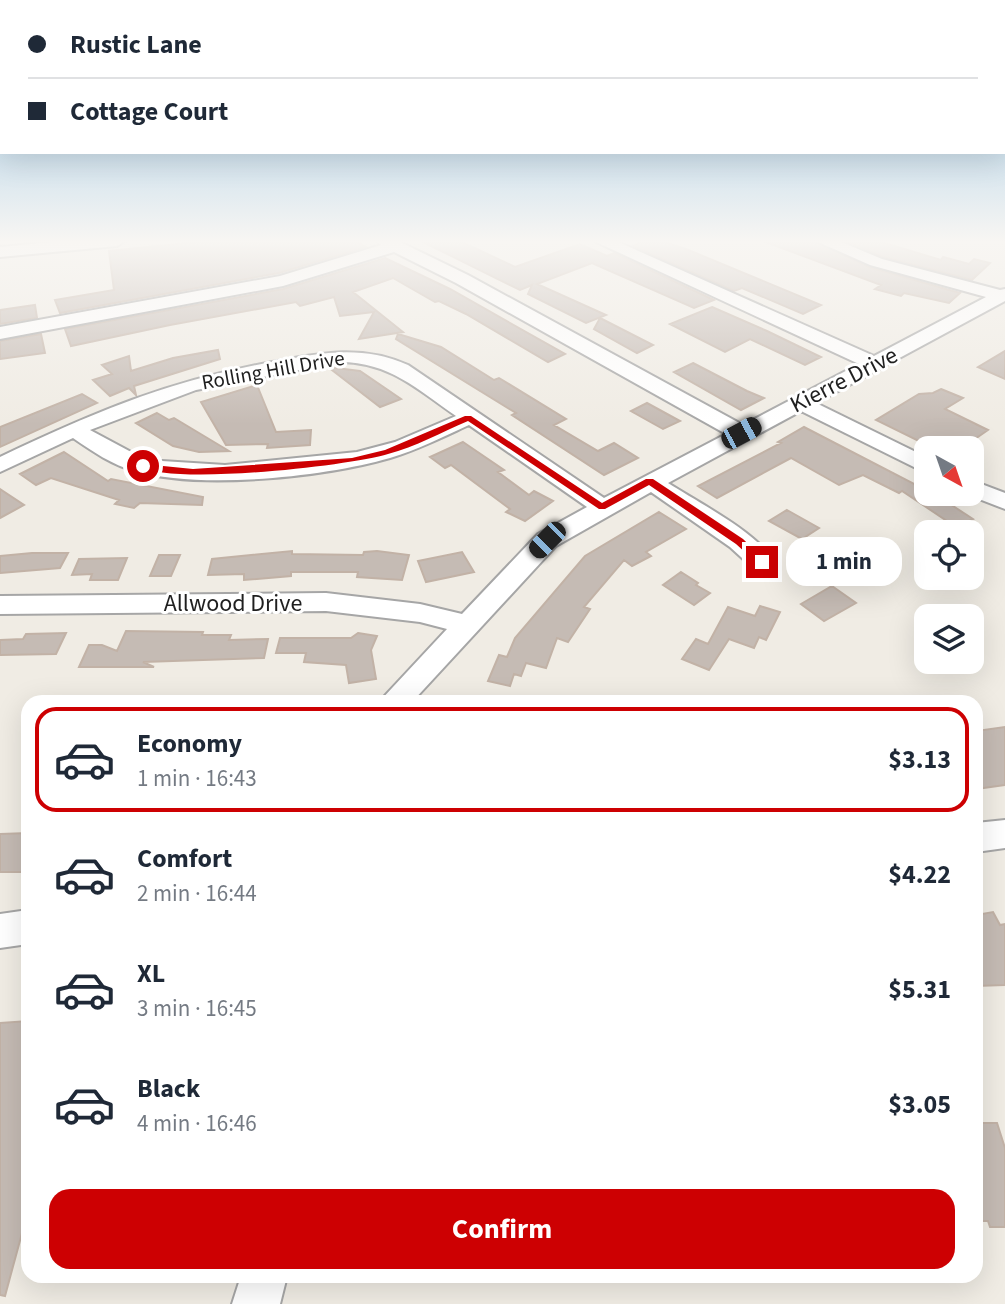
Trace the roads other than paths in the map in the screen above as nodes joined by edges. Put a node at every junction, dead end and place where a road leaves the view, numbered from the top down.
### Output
1 (170, 302) edge
2 (503, 302) edge
3 (737, 302) edge
4 (991, 302) edge
5 (0, 333) edge
6 (875, 364) junction
7 (800, 403) junction
8 (468, 418) junction
9 (75, 430) junction
10 (741, 433) junction
11 (914, 460) edge
12 (0, 465) edge
13 (650, 481) junction
14 (984, 493) edge
15 (1005, 502) edge
16 (602, 507) junction
17 (762, 562) dead end
18 (0, 605) edge
19 (464, 624) junction
20 (400, 695) edge
21 (1005, 834) edge
22 (983, 837) edge
23 (21, 928) edge
24 (0, 931) edge
25 (262, 1283) edge
26 (256, 1304) edge

1 - 5 street
2 - 10 street
3 - 6 street
4 - 6 street, Kierre Drive
6 - 7 street, Kierre Drive
7 - 10 street, Kierre Drive
7 - 11 street
8 - 9 street
8 - 9 street, Rolling Hill Drive
8 - 16 street, Rolling Hill Drive
9 - 12 street, Rolling Hill Drive
10 - 13 street, Kierre Drive
13 - 16 street, Kierre Drive
13 - 17 street
14 - 15 street
16 - 19 street, Kierre Drive
18 - 19 street, Allwood Drive
19 - 20 street, Kierre Drive
21 - 22 street
23 - 24 street
25 - 26 street

